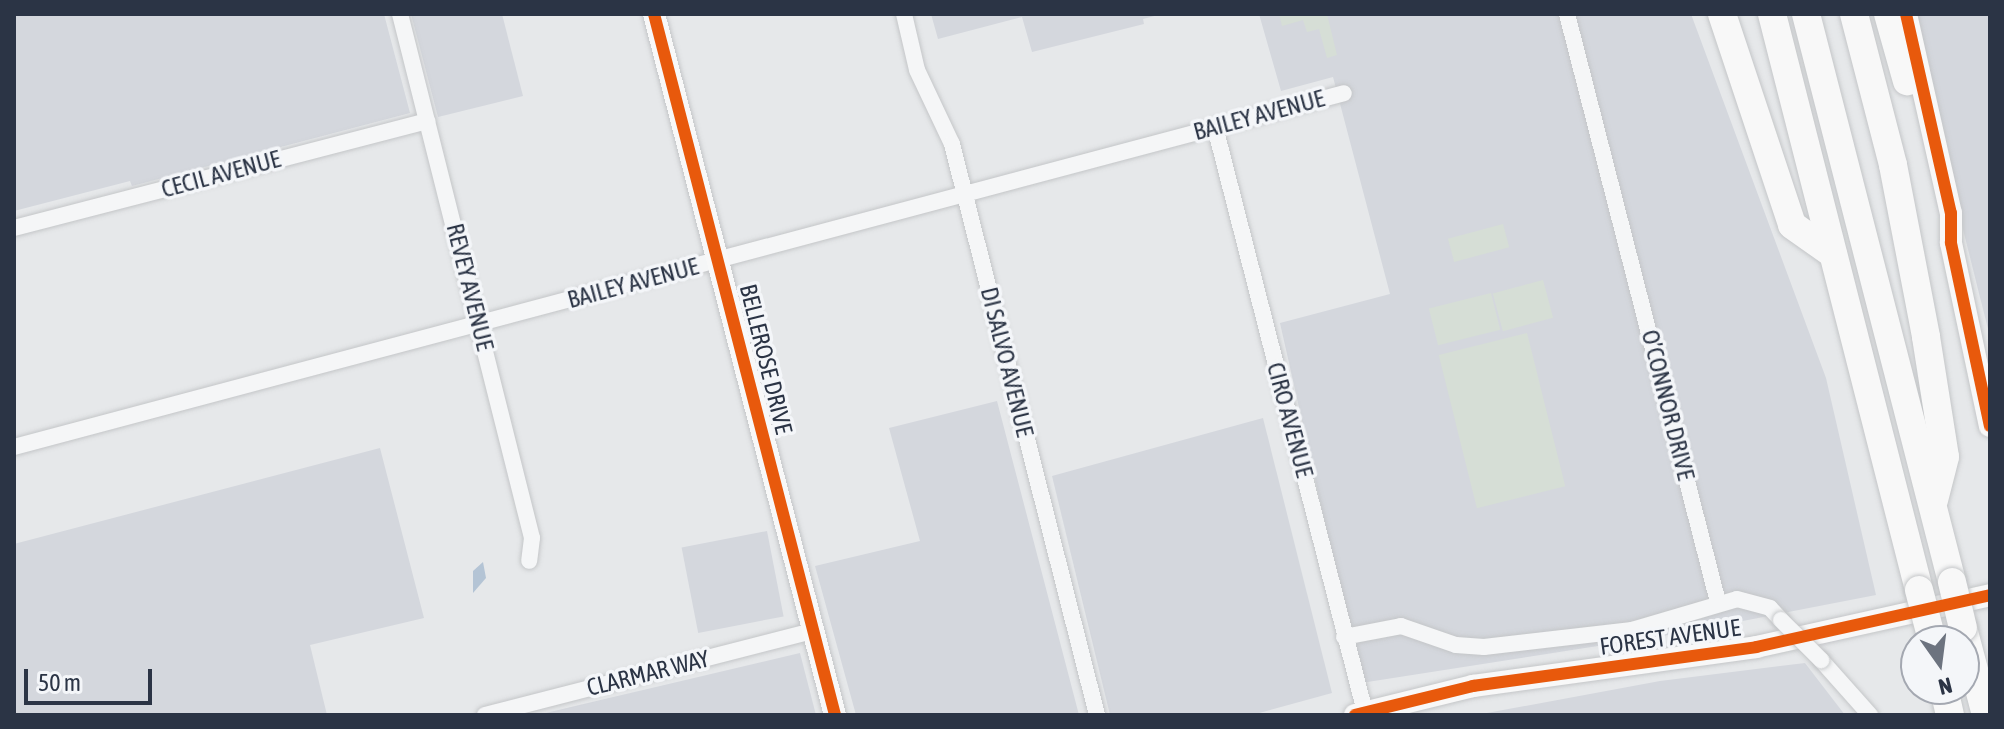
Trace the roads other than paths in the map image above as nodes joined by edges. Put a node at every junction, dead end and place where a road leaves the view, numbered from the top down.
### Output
1 (400, 14) edge
2 (654, 14) edge
3 (904, 14) edge
4 (1567, 14) edge
5 (1722, 14) edge
6 (1772, 14) edge
7 (1806, 14) edge
8 (1854, 14) edge
9 (1888, 14) edge
10 (1897, 14) edge
11 (1906, 14) edge
12 (1907, 81) junction
13 (1344, 93) dead end
14 (427, 121) junction
15 (1215, 127) junction
16 (964, 194) junction
17 (14, 228) edge
18 (1951, 243) junction
19 (1833, 254) junction
20 (719, 260) junction
21 (479, 323) junction
22 (1990, 426) edge
23 (14, 447) edge
24 (1933, 505) junction
25 (529, 561) dead end
26 (1990, 595) edge
27 (1718, 602) junction
28 (1928, 625) edge
29 (812, 631) junction
30 (1344, 637) junction
31 (1360, 714) edge
32 (485, 715) edge
33 (835, 715) edge
34 (1097, 715) edge
35 (1870, 715) edge
36 (1986, 715) edge

1 - 14 street, REVEY AVENUE
2 - 20 main road, BELLEROSE DRIVE
3 - 16 street, DI SALVO AVENUE
4 - 27 street, O’CONNOR DRIVE
5 - 19 highway
6 - 19 highway
7 - 24 highway
8 - 24 highway
9 - 12 highway
10 - 12 main road
11 - 18 main road
12 - 18 main road
13 - 15 street, BAILEY AVENUE
14 - 17 street, CECIL AVENUE
14 - 21 street, REVEY AVENUE
15 - 16 street, BAILEY AVENUE
15 - 30 street, CIRO AVENUE
16 - 20 street, BAILEY AVENUE
16 - 34 street, DI SALVO AVENUE
18 - 22 main road
19 - 28 highway, bridge
20 - 21 street, BAILEY AVENUE
20 - 29 main road, BELLEROSE DRIVE
21 - 23 street, BAILEY AVENUE
21 - 25 street, REVEY AVENUE
24 - 36 highway, bridge
26 - 31 main road, FOREST AVENUE
27 - 30 street
27 - 35 street, bridge
29 - 32 street, CLARMAR WAY
29 - 33 main road, BELLEROSE DRIVE
30 - 31 street, CIRO AVENUE

